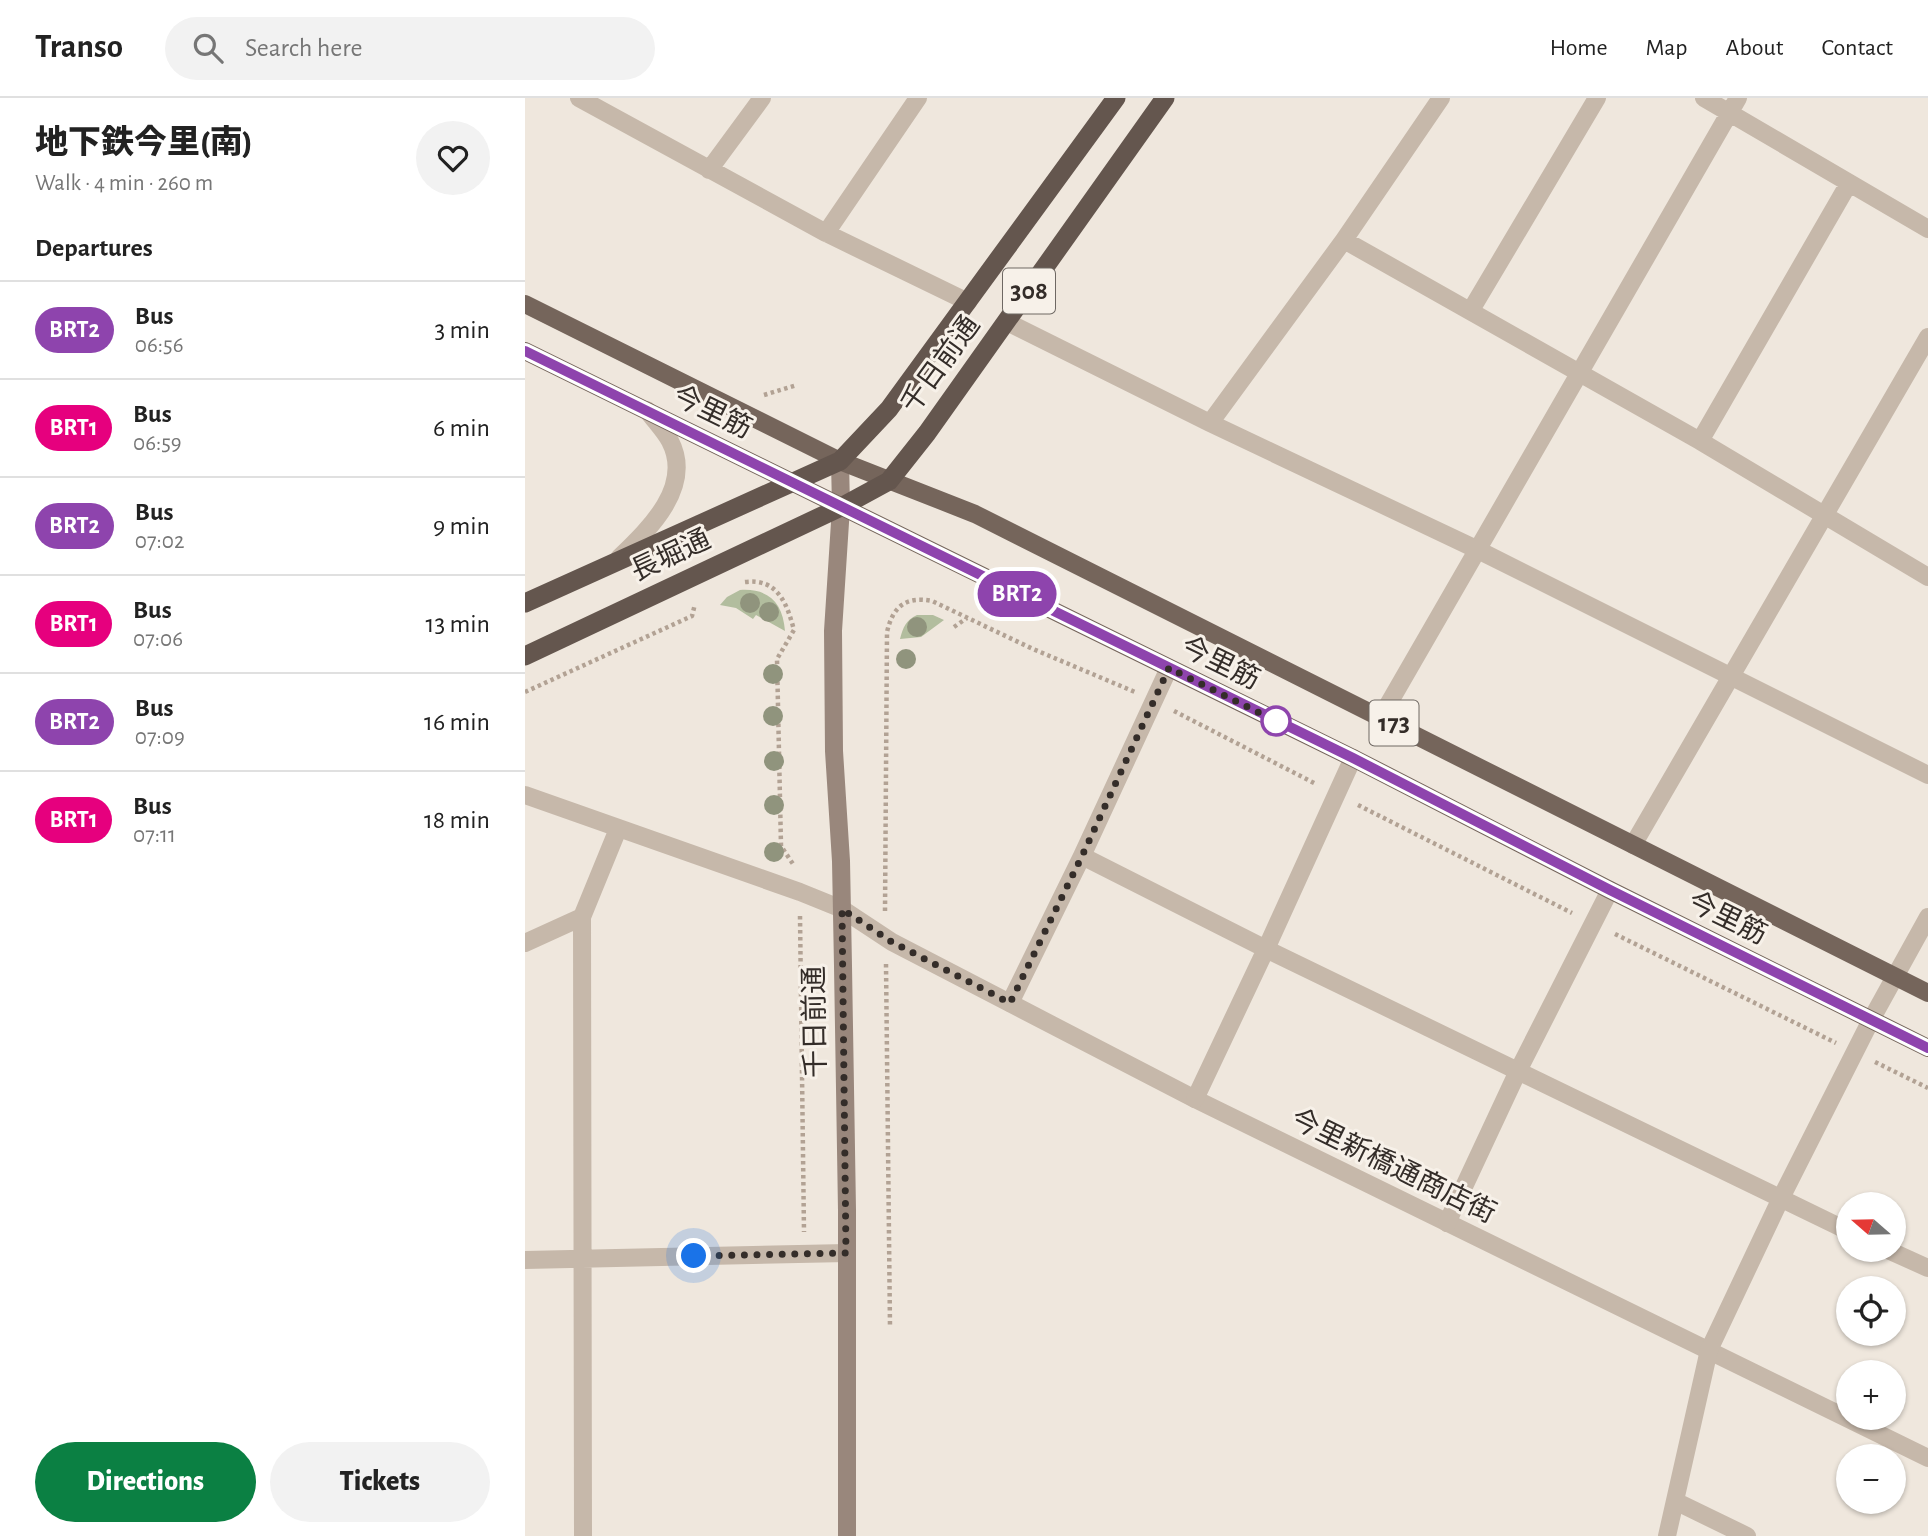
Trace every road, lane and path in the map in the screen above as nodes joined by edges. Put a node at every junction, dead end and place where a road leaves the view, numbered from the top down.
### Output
1 (579, 98) edge
2 (762, 98) edge
3 (918, 98) edge
4 (1116, 98) edge
5 (1165, 98) edge
6 (1441, 98) edge
7 (1597, 98) edge
8 (1705, 98) edge
9 (1734, 105) edge
10 (709, 170) junction
11 (1849, 183) junction
12 (1928, 229) edge
13 (826, 233) junction
14 (1344, 240) junction
15 (968, 302) junction
16 (525, 304) edge
17 (1471, 310) junction
18 (1007, 322) junction
19 (1928, 337) edge
20 (525, 351) edge
21 (1578, 372) junction
22 (797, 385) dead end
23 (764, 395) dead end
24 (647, 410) junction
25 (1210, 423) junction
26 (1700, 441) junction
27 (840, 461) junction
28 (793, 481) junction
29 (888, 481) junction
30 (841, 507) junction
31 (1824, 515) junction
32 (1476, 550) junction
33 (617, 561) junction
34 (1928, 577) edge
35 (740, 582) dead end
36 (706, 598) dead end
37 (525, 603) edge
38 (968, 618) dead end
39 (954, 627) dead end
40 (525, 656) edge
41 (1169, 668) junction
42 (1730, 676) junction
43 (525, 692) edge
44 (1381, 716) junction
45 (1353, 758) junction
46 (1928, 775) edge
47 (525, 795) edge
48 (618, 829) junction
49 (1633, 845) junction
50 (1082, 856) junction
51 (1610, 890) junction
52 (801, 893) junction
53 (842, 909) junction
54 (582, 917) junction
55 (1928, 917) edge
56 (525, 943) edge
57 (1266, 949) junction
58 (886, 957) dead end
59 (1894, 976) junction
60 (1928, 993) edge
61 (1010, 1003) junction
62 (1871, 1020) junction
63 (1928, 1048) edge
64 (1518, 1071) junction
65 (1195, 1099) junction
66 (1780, 1200) junction
67 (1447, 1223) junction
68 (1836, 1226) edge
69 (804, 1240) dead end
70 (846, 1253) junction
71 (584, 1258) junction
72 (1906, 1258) edge
73 (525, 1260) edge
74 (1928, 1268) edge
75 (890, 1327) dead end
76 (1709, 1350) junction
77 (1928, 1458) edge
78 (1675, 1501) junction
79 (583, 1536) edge
80 (847, 1536) edge
81 (1667, 1536) edge
82 (1747, 1536) edge

1 - 10 street
2 - 10 street
3 - 13 street
4 - 15 highway, 千日前通 / 308
5 - 18 highway, 千日前通 / 308
6 - 14 street
7 - 17 street
8 - 9 street
9 - 11 street
9 - 21 street
10 - 13 street
11 - 12 street
11 - 26 street
13 - 15 street
14 - 17 street
14 - 25 street
15 - 27 highway, 千日前通 / 308
16 - 27 main road, 今里筋
17 - 21 street
18 - 25 street
18 - 29 highway, 千日前通 / 308
19 - 31 street
20 - 24 main road, 今里筋
21 - 26 street
21 - 32 street
22 - 23 path
24 - 28 main road, 今里筋
24 - 33 street
25 - 32 street
26 - 31 street
27 - 28 highway, 長堀通 / 308
27 - 29 main road, 今里筋 / 173
27 - 30 main road, 千日前通
28 - 30 main road, 今里筋
28 - 33 highway, 長堀通 / 308
29 - 30 highway, 千日前通 / 308
29 - 44 main road, 今里筋 / 173
30 - 40 highway, 長堀通 / 308
30 - 41 main road, 今里筋 / 173
30 - 53 main road, 千日前通
31 - 34 street
31 - 42 street
32 - 42 street
32 - 44 street
33 - 37 highway, 長堀通 / 308
35 - 52 path
36 - 43 path
38 - 39 path
41 - 45 main road, 今里筋 / 173
41 - 50 street
42 - 46 street
42 - 49 street
44 - 49 main road, 今里筋 / 173
45 - 51 main road, 今里筋 / 173
45 - 57 street
47 - 48 street, 今里新橋通商店街
48 - 52 street, 今里新橋通商店街
48 - 54 street
49 - 59 main road, 今里筋 / 173
50 - 57 street
50 - 61 street
51 - 62 main road, 今里筋 / 173
51 - 64 street
52 - 53 street, 今里新橋通商店街
52 - 69 path
53 - 61 street, 今里新橋通商店街
53 - 70 main road, 千日前通
54 - 56 street
54 - 71 street
55 - 59 street
57 - 64 street
57 - 65 street
58 - 75 path
59 - 60 main road, 今里筋 / 173
59 - 62 street
61 - 65 street, 今里新橋通商店街
62 - 63 main road, 今里筋 / 173
62 - 66 street
64 - 66 street
64 - 67 street
65 - 67 street, 今里新橋通商店街
66 - 68 street
66 - 76 street
67 - 76 street, 今里新橋通商店街
70 - 71 street
70 - 80 main road, 千日前通
71 - 73 street
71 - 79 street
72 - 74 street
76 - 77 street, 今里新橋通商店街
76 - 78 street
78 - 81 street
78 - 82 street

